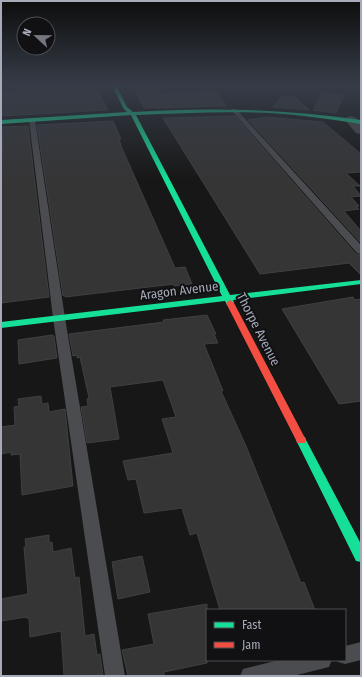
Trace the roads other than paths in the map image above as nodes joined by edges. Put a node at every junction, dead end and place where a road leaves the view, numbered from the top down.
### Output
1 (89, 117) edge
2 (134, 117) edge
3 (240, 117) edge
4 (320, 117) edge
5 (32, 120) junction
6 (356, 121) edge
7 (1, 122) edge
8 (361, 130) edge
9 (361, 252) edge
10 (361, 282) edge
11 (228, 297) junction
12 (59, 318) junction
13 (1, 325) edge
14 (361, 557) edge
15 (361, 651) edge
16 (346, 655) edge
17 (318, 661) edge
18 (115, 676) edge
19 (250, 676) edge

1 - 5 street
2 - 11 street, Thorpe Avenue
3 - 9 lane
4 - 6 street
5 - 7 street
5 - 12 lane
6 - 8 street
10 - 11 street, Aragon Avenue
11 - 12 street, Aragon Avenue
11 - 14 street, Thorpe Avenue
12 - 13 street, Aragon Avenue
12 - 18 lane
15 - 16 lane
17 - 19 lane

